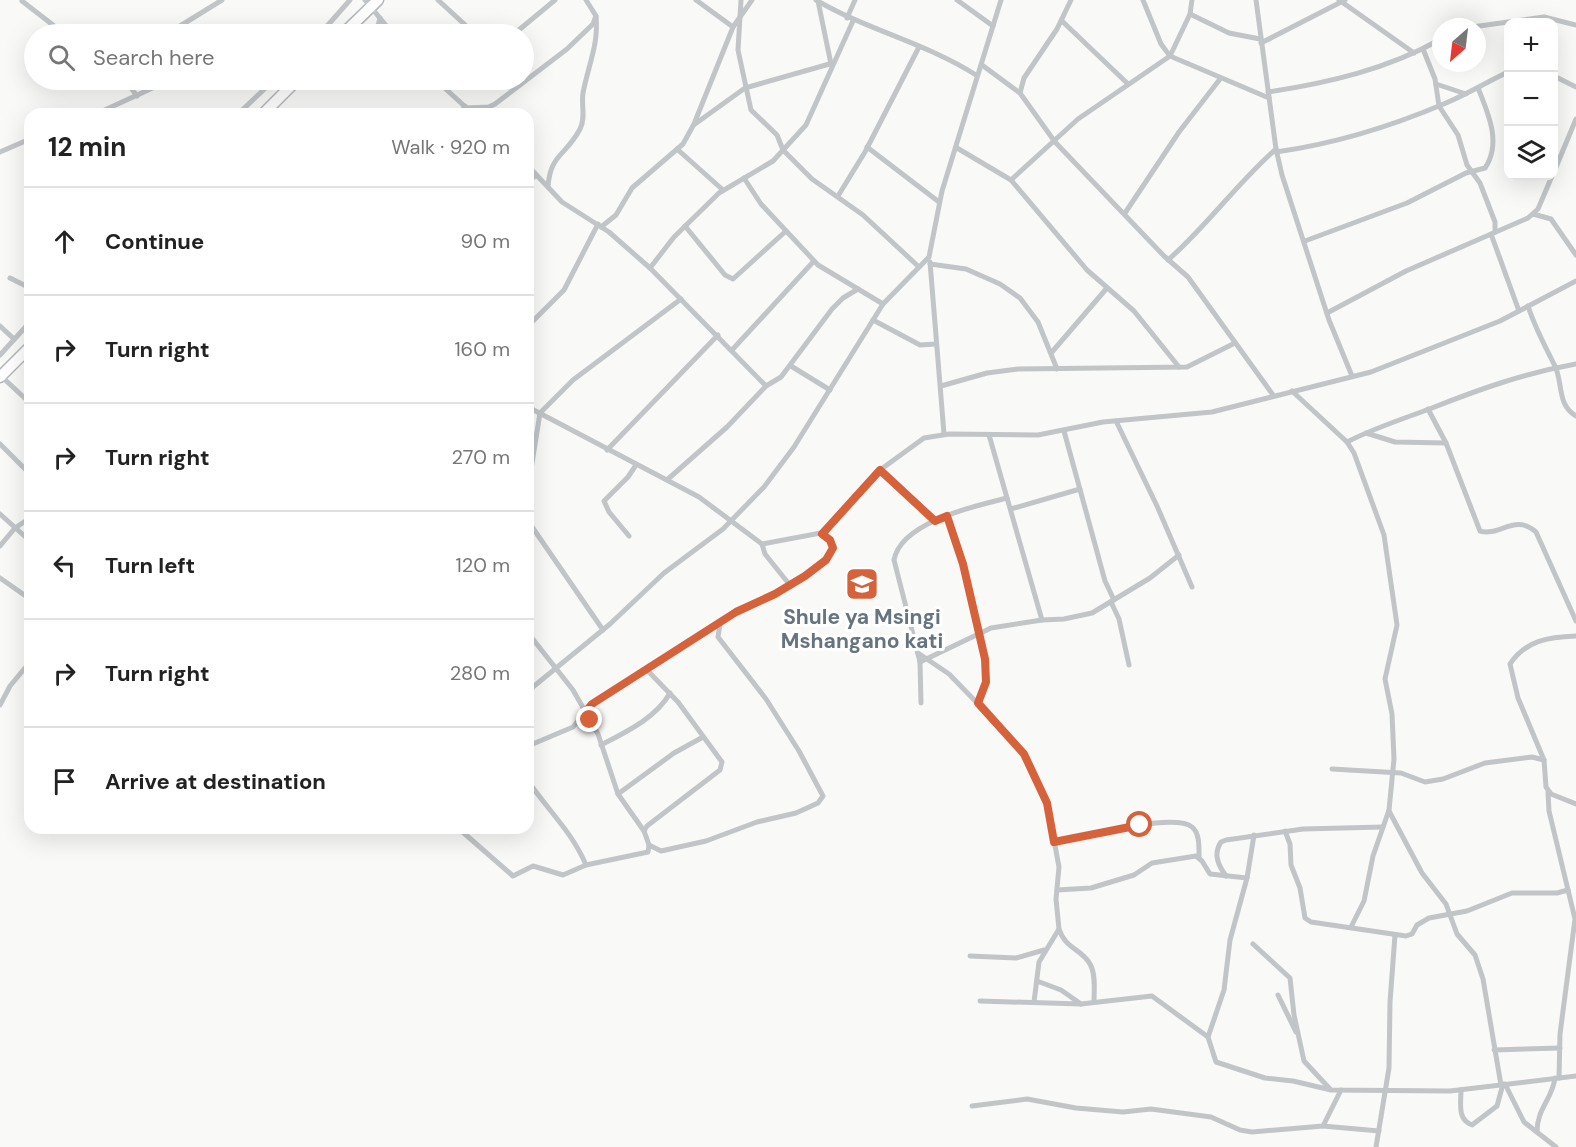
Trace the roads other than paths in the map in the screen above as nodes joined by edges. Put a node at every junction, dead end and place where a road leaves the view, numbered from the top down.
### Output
1 (222, 0) edge
2 (350, 0) edge
3 (438, 0) edge
4 (555, 0) edge
5 (586, 0) edge
6 (696, 0) edge
7 (741, 0) edge
8 (752, 0) edge
9 (855, 0) edge
10 (957, 0) edge
11 (1001, 0) edge
12 (1071, 0) edge
13 (1143, 0) edge
14 (1192, 0) edge
15 (1256, 0) edge
16 (817, 1) edge
17 (1342, 1) edge
18 (22, 2) dead end
19 (371, 2) edge
20 (1190, 14) junction
21 (596, 16) junction
22 (380, 18) junction
23 (850, 19) junction
24 (738, 20) junction
25 (1062, 21) junction
26 (51, 24) edge
27 (183, 24) edge
28 (329, 24) edge
29 (352, 24) edge
30 (378, 24) edge
31 (385, 24) edge
32 (464, 24) edge
33 (526, 24) edge
34 (1486, 25) edge
35 (1576, 25) edge
36 (993, 26) junction
37 (734, 27) junction
38 (1261, 41) junction
39 (1432, 44) edge
40 (920, 47) junction
41 (1423, 49) junction
42 (1414, 53) junction
43 (1170, 56) junction
44 (832, 63) junction
45 (982, 65) junction
46 (534, 73) edge
47 (976, 75) junction
48 (1504, 75) edge
49 (1558, 78) edge
50 (1220, 79) junction
51 (1128, 84) junction
52 (1436, 84) junction
53 (1576, 87) edge
54 (745, 88) junction
55 (1478, 88) junction
56 (132, 90) edge
57 (149, 90) edge
58 (263, 90) edge
59 (287, 90) edge
60 (447, 90) edge
61 (513, 90) edge
62 (1020, 93) junction
63 (1466, 94) junction
64 (1269, 95) junction
65 (137, 96) junction
66 (1439, 106) junction
67 (466, 107) joint
68 (110, 108) edge
69 (244, 108) edge
70 (269, 108) edge
71 (1576, 119) edge
72 (694, 124) junction
73 (24, 142) edge
74 (1054, 142) junction
75 (867, 147) junction
76 (957, 148) junction
77 (677, 149) junction
78 (783, 150) junction
79 (1276, 150) junction
80 (0, 152) edge
81 (1558, 162) edge
82 (1473, 172) junction
83 (534, 173) edge
84 (536, 175) joint
85 (744, 178) junction
86 (1011, 180) junction
87 (1550, 180) edge
88 (548, 187) junction
89 (723, 190) junction
90 (838, 195) junction
91 (939, 202) junction
92 (1125, 213) junction
93 (1533, 214) junction
94 (599, 226) junction
95 (685, 226) junction
96 (786, 231) junction
97 (1493, 233) junction
98 (1305, 241) junction
99 (1576, 255) edge
100 (1168, 260) junction
101 (814, 261) junction
102 (930, 261) junction
103 (919, 267) junction
104 (650, 268) junction
105 (10, 278) dead end
106 (1576, 281) edge
107 (24, 285) edge
108 (1107, 288) junction
109 (858, 290) junction
110 (681, 299) junction
111 (883, 304) junction
112 (1528, 306) junction
113 (1519, 311) junction
114 (1327, 313) junction
115 (534, 320) edge
116 (873, 320) junction
117 (0, 326) edge
118 (24, 328) edge
119 (718, 335) junction
120 (14, 339) junction
121 (1235, 343) junction
122 (936, 344) junction
123 (732, 350) junction
124 (1052, 352) junction
125 (24, 353) edge
126 (0, 355) edge
127 (1576, 364) edge
128 (791, 366) junction
129 (1179, 367) junction
130 (1555, 367) junction
131 (1057, 369) junction
132 (0, 376) edge
133 (1352, 376) junction
134 (766, 386) junction
135 (941, 386) junction
136 (830, 390) junction
137 (1292, 391) junction
138 (1273, 395) junction
139 (24, 398) edge
140 (1428, 409) junction
141 (534, 410) edge
142 (540, 413) junction
143 (1576, 416) edge
144 (1116, 421) junction
145 (1064, 431) junction
146 (1366, 433) junction
147 (944, 434) junction
148 (989, 435) junction
149 (1347, 442) junction
150 (1446, 442) junction
151 (0, 444) edge
152 (534, 450) edge
153 (607, 450) junction
154 (636, 465) junction
155 (24, 468) edge
156 (880, 470) junction
157 (668, 479) junction
158 (1080, 489) junction
159 (1007, 498) junction
160 (1011, 509) junction
161 (0, 514) edge
162 (947, 516) junction
163 (732, 520) junction
164 (935, 521) junction
165 (24, 522) edge
166 (15, 528) junction
167 (534, 530) edge
168 (822, 534) junction
169 (24, 536) edge
170 (629, 536) dead end
171 (762, 544) junction
172 (0, 546) edge
173 (1179, 555) junction
174 (0, 578) edge
175 (789, 584) junction
176 (1192, 587) dead end
177 (24, 595) edge
178 (1112, 601) junction
179 (1042, 620) junction
180 (1576, 621) edge
181 (720, 624) junction
182 (603, 630) junction
183 (978, 633) junction
184 (1576, 636) edge
185 (534, 645) edge
186 (918, 653) junction
187 (928, 658) junction
188 (920, 662) junction
189 (1129, 665) dead end
190 (556, 667) junction
191 (24, 669) edge
192 (647, 670) junction
193 (534, 686) edge
194 (670, 693) junction
195 (921, 703) dead end
196 (978, 703) junction
197 (0, 705) edge
198 (585, 713) junction
199 (703, 737) junction
200 (534, 743) edge
201 (601, 745) junction
202 (1544, 760) junction
203 (1332, 769) dead end
204 (1393, 771) junction
205 (534, 791) edge
206 (1548, 792) junction
207 (618, 794) junction
208 (1576, 804) edge
209 (1389, 810) junction
210 (1383, 827) junction
211 (644, 831) junction
212 (1285, 831) junction
213 (465, 834) edge
214 (1254, 835) junction
215 (1054, 842) junction
216 (649, 845) junction
217 (1199, 858) junction
218 (586, 866) junction
219 (1226, 876) junction
220 (1247, 878) junction
221 (1057, 890) junction
222 (1568, 890) junction
223 (1450, 915) junction
224 (1351, 927) junction
225 (1059, 929) junction
226 (1395, 935) junction
227 (1253, 944) dead end
228 (1044, 950) junction
229 (970, 956) dead end
230 (1037, 981) junction
231 (1278, 995) dead end
232 (980, 1001) dead end
233 (1034, 1002) junction
234 (1094, 1002) junction
235 (1081, 1004) junction
236 (1300, 1035) junction
237 (1208, 1037) junction
238 (1560, 1048) junction
239 (1494, 1050) junction
240 (1576, 1076) edge
241 (1557, 1078) junction
242 (1503, 1084) junction
243 (1331, 1090) junction
244 (1341, 1090) junction
245 (1461, 1090) junction
246 (1385, 1091) junction
247 (972, 1106) dead end
248 (1323, 1126) junction
249 (1379, 1131) junction
250 (1537, 1132) junction
251 (1376, 1147) edge
252 (1556, 1147) edge

1 - 27 street
2 - 28 street
3 - 32 street
4 - 33 street
5 - 21 street
6 - 37 street
7 - 24 street
8 - 24 street
9 - 23 street
10 - 36 street
11 - 36 street
12 - 25 street
13 - 43 street
14 - 20 street
15 - 38 street
16 - 23 street
16 - 44 street
17 - 38 street
17 - 42 street
18 - 26 street
19 - 22 street
19 - 29 highway
20 - 38 street
20 - 43 street
21 - 46 street
21 - 88 street
22 - 30 street
22 - 31 street
23 - 40 street
23 - 44 street
24 - 37 street
24 - 54 street
25 - 51 street
25 - 62 street
34 - 35 street
36 - 45 street
37 - 72 street
38 - 64 street
39 - 41 street
40 - 47 street
40 - 75 street
41 - 42 street
41 - 52 street
42 - 64 street
43 - 50 street
43 - 51 street
44 - 54 street
44 - 78 street
45 - 47 street
45 - 62 street
47 - 76 street
48 - 55 street
49 - 53 street
50 - 64 street
50 - 92 street
51 - 74 street
52 - 63 street
52 - 66 street
54 - 72 street
54 - 78 street
55 - 63 street
55 - 82 street
56 - 65 street
57 - 65 street
58 - 69 street
59 - 70 highway
60 - 67 street
61 - 67 street
62 - 74 street
63 - 66 street
64 - 79 street
65 - 68 street
66 - 79 street
66 - 82 street
71 - 81 street
72 - 77 street
73 - 80 street
74 - 86 street
74 - 92 street
75 - 90 street
75 - 91 street
76 - 86 street
76 - 91 street
77 - 89 street
77 - 94 street
78 - 85 street
78 - 90 street
79 - 98 street
79 - 100 street
82 - 97 street
82 - 98 street
83 - 84 street
84 - 88 street
85 - 89 street
85 - 96 street
86 - 108 street
87 - 93 street
88 - 94 street
89 - 95 street
90 - 103 street
91 - 102 street
92 - 100 street
93 - 97 street
93 - 99 street
94 - 104 street
94 - 115 street
95 - 96 street
95 - 104 street
96 - 101 street
97 - 113 street
97 - 114 street
98 - 114 street
100 - 121 street
101 - 109 street
101 - 123 street
102 - 103 street
102 - 122 street
102 - 124 street
103 - 111 street
104 - 110 street
105 - 107 street
106 - 112 street
108 - 124 street
108 - 129 street
109 - 111 street
109 - 128 street
110 - 119 street
110 - 142 street
111 - 116 street
112 - 113 street
112 - 130 street
113 - 133 street
114 - 133 street
116 - 122 street
116 - 136 street
117 - 120 street
118 - 120 street
119 - 123 street
119 - 153 street
120 - 126 street
121 - 129 street
121 - 138 street
122 - 135 street
123 - 134 street
124 - 131 street
125 - 132 highway
127 - 130 street
128 - 134 street
128 - 136 street
129 - 131 street
130 - 140 street
130 - 143 street
131 - 135 street
132 - 139 street
133 - 137 street
134 - 157 street
135 - 147 street
136 - 163 street
137 - 138 street
137 - 149 street
138 - 144 street
140 - 146 street
140 - 150 street
141 - 142 street
142 - 152 street
142 - 153 street
144 - 145 street
144 - 173 street
145 - 148 street
145 - 158 street
146 - 149 street
146 - 150 street
147 - 148 street
147 - 156 street
148 - 159 street
149 - 204 street
150 - 180 street
151 - 155 street
153 - 154 street
154 - 157 street
154 - 170 street
156 - 164 street
156 - 168 street
157 - 163 street
158 - 160 street
158 - 178 street
159 - 160 street
159 - 162 street
160 - 179 street
161 - 166 street
162 - 164 street
162 - 183 street
163 - 171 street
163 - 182 street
164 - 186 street
165 - 166 street
166 - 169 street
166 - 172 street
167 - 182 street
168 - 171 street
168 - 175 street
171 - 175 street
173 - 176 street
173 - 178 street
174 - 177 street
175 - 181 street
178 - 179 street
178 - 189 street
179 - 183 street
181 - 192 street
181 - 216 street
182 - 190 street
183 - 187 street
183 - 196 street
184 - 202 street
185 - 190 street
186 - 187 street
186 - 188 street
187 - 188 street
187 - 196 street
188 - 195 street
190 - 193 street
190 - 198 street
191 - 197 street
192 - 194 street
192 - 198 street
194 - 199 street
194 - 201 street
196 - 215 street
198 - 200 street
198 - 201 street
199 - 207 street
199 - 211 street
201 - 207 street
202 - 204 street
202 - 206 street
203 - 204 street
204 - 209 street
205 - 218 street
206 - 208 street
206 - 222 street
207 - 211 street
209 - 210 street
209 - 223 street
210 - 212 street
210 - 224 street
211 - 216 street
212 - 214 street
212 - 224 street
213 - 218 street
214 - 219 street
214 - 220 street
215 - 217 street
215 - 221 street
216 - 218 street
217 - 219 street
217 - 221 street
219 - 220 street
220 - 237 street
221 - 225 street
222 - 223 street
222 - 238 street
223 - 226 street
223 - 239 street
224 - 226 street
225 - 228 street
225 - 234 street
226 - 246 street
227 - 236 street
228 - 229 street
228 - 230 street
230 - 233 street
230 - 235 street
231 - 236 street
232 - 233 street
233 - 235 street
234 - 235 street
234 - 237 street
236 - 243 street
237 - 243 street
238 - 239 street
238 - 241 street
239 - 242 street
240 - 241 street
241 - 242 street
241 - 250 street
242 - 245 street
242 - 245 street
242 - 250 street
243 - 244 street
244 - 246 street
244 - 248 street
245 - 246 street
246 - 249 street
247 - 248 street
248 - 249 street
249 - 251 street
250 - 252 street

